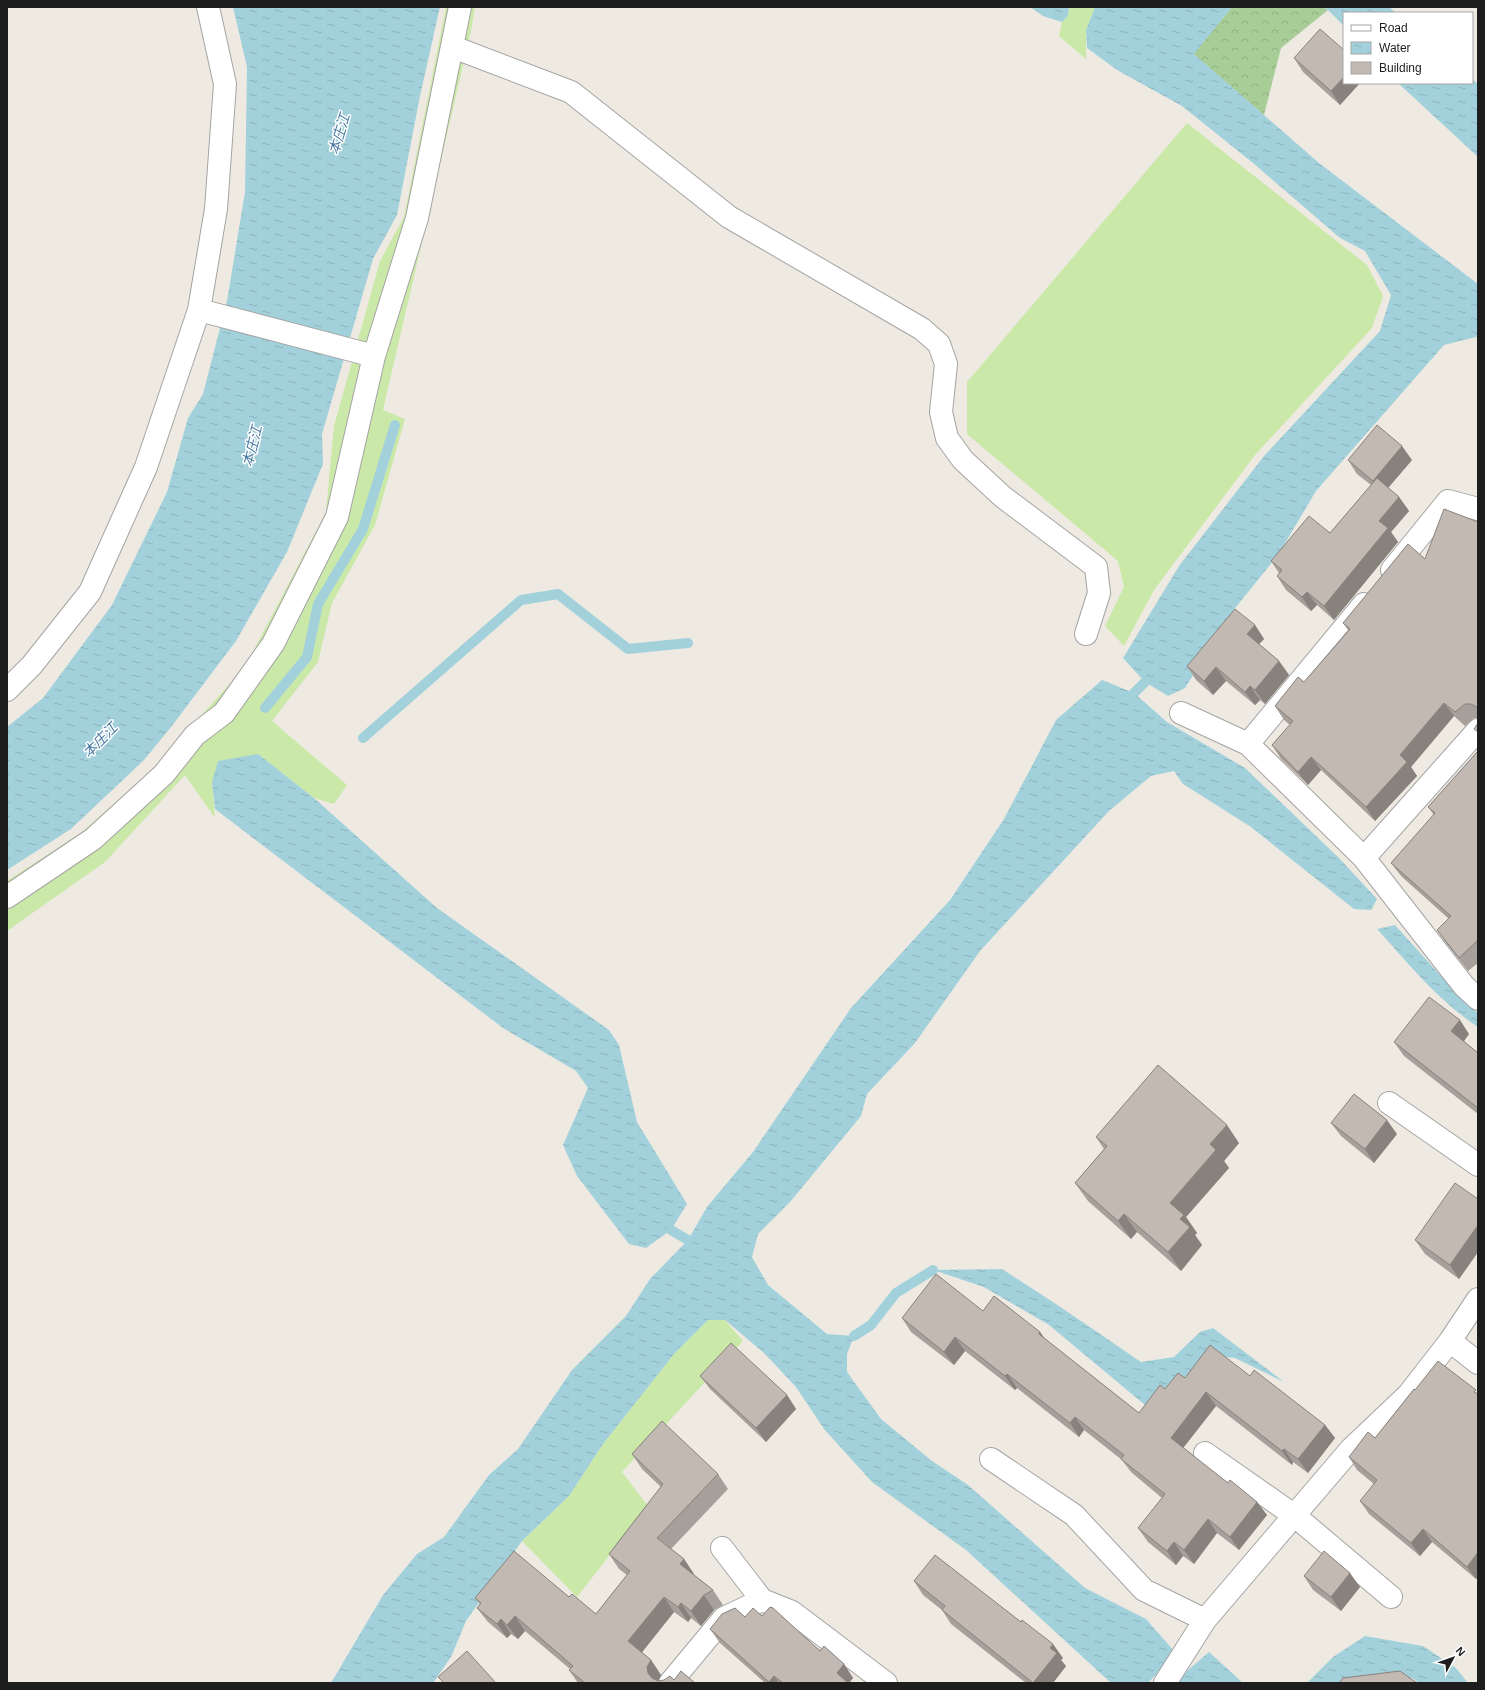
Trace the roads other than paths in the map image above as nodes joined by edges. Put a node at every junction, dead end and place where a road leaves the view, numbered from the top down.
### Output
1 (208, 7) edge
2 (460, 7) edge
3 (453, 47) junction
4 (199, 310) junction
5 (374, 356) junction
6 (1478, 509) edge
7 (1086, 634) dead end
8 (7, 690) edge
9 (1181, 713) dead end
10 (1478, 730) edge
11 (1248, 744) junction
12 (1364, 858) junction
13 (7, 897) edge
14 (1478, 999) edge
15 (1389, 1103) dead end
16 (1478, 1165) edge
17 (1478, 1299) edge
18 (1450, 1341) junction
19 (1478, 1363) edge
20 (1205, 1453) dead end
21 (991, 1459) dead end
22 (1295, 1516) junction
23 (722, 1548) dead end
24 (1391, 1597) dead end
25 (762, 1600) junction
26 (1205, 1620) junction
27 (1166, 1681) edge
28 (670, 1683) edge
29 (886, 1683) edge

1 - 4 street
2 - 3 street
3 - 5 street
3 - 7 street
4 - 5 street
4 - 8 street
5 - 13 street
6 - 11 street
9 - 11 street
10 - 12 street
11 - 12 street
12 - 14 street
15 - 16 street
17 - 18 street
18 - 19 street
18 - 22 street
20 - 22 street
21 - 26 street
22 - 24 street
22 - 26 street
23 - 25 street
25 - 28 street
25 - 29 street
26 - 27 street

